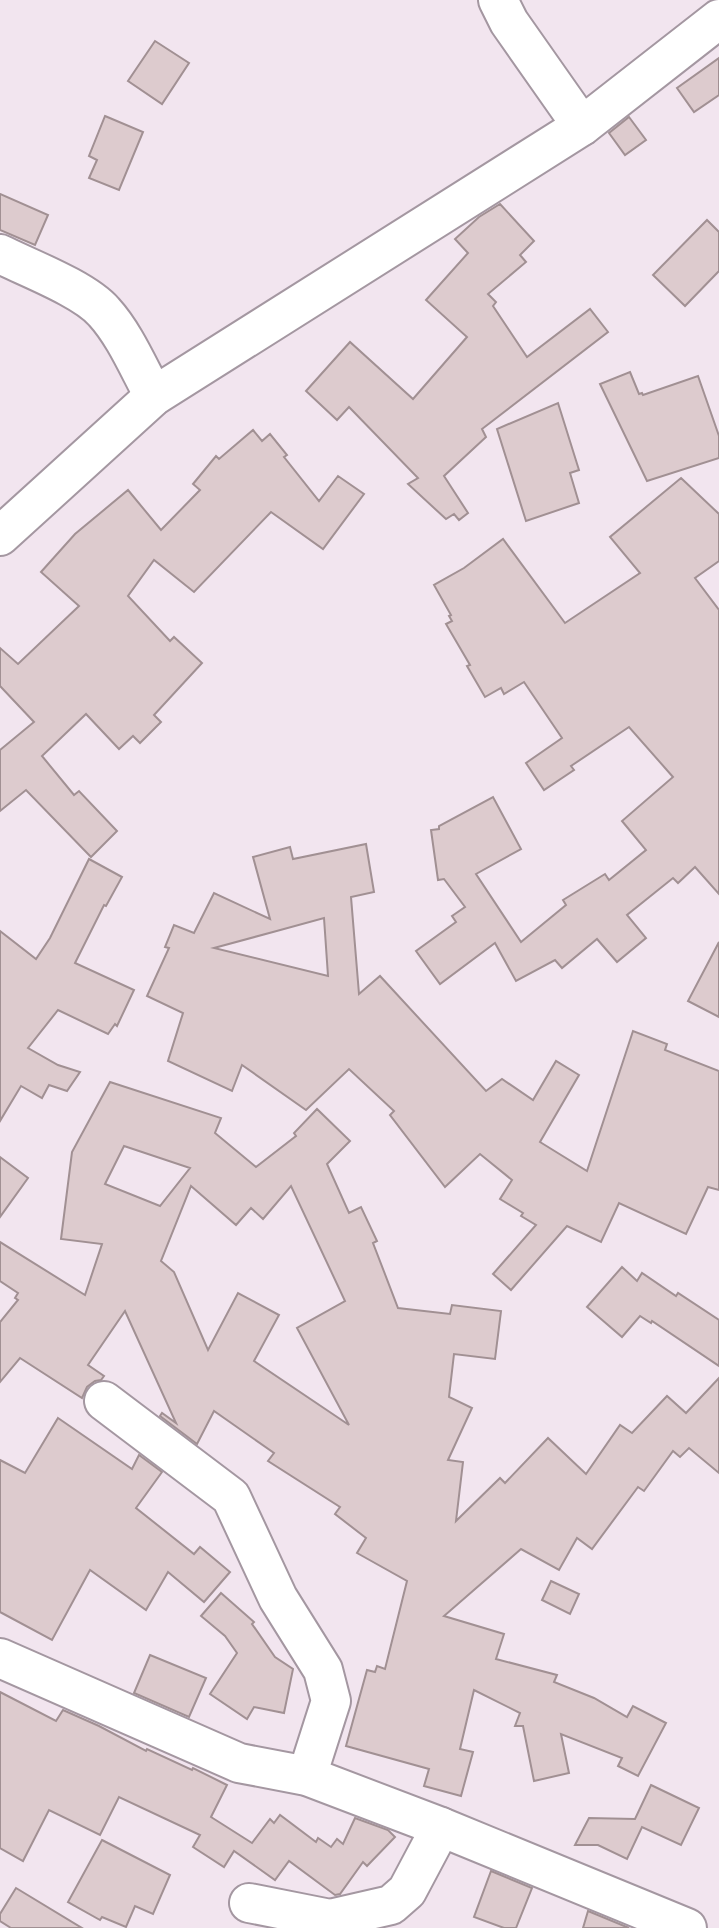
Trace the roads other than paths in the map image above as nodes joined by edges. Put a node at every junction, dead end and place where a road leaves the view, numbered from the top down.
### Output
1 (498, 0) edge
2 (719, 19) edge
3 (582, 126) junction
4 (0, 254) edge
5 (154, 396) junction
6 (0, 536) edge
7 (104, 1401) dead end
8 (0, 1658) edge
9 (307, 1776) junction
10 (440, 1827) junction
11 (249, 1903) dead end
12 (687, 1928) edge

1 - 3 street
2 - 3 street
3 - 5 street
4 - 5 street
5 - 6 street
7 - 9 street
8 - 9 street
9 - 10 street
10 - 11 street
10 - 12 street

